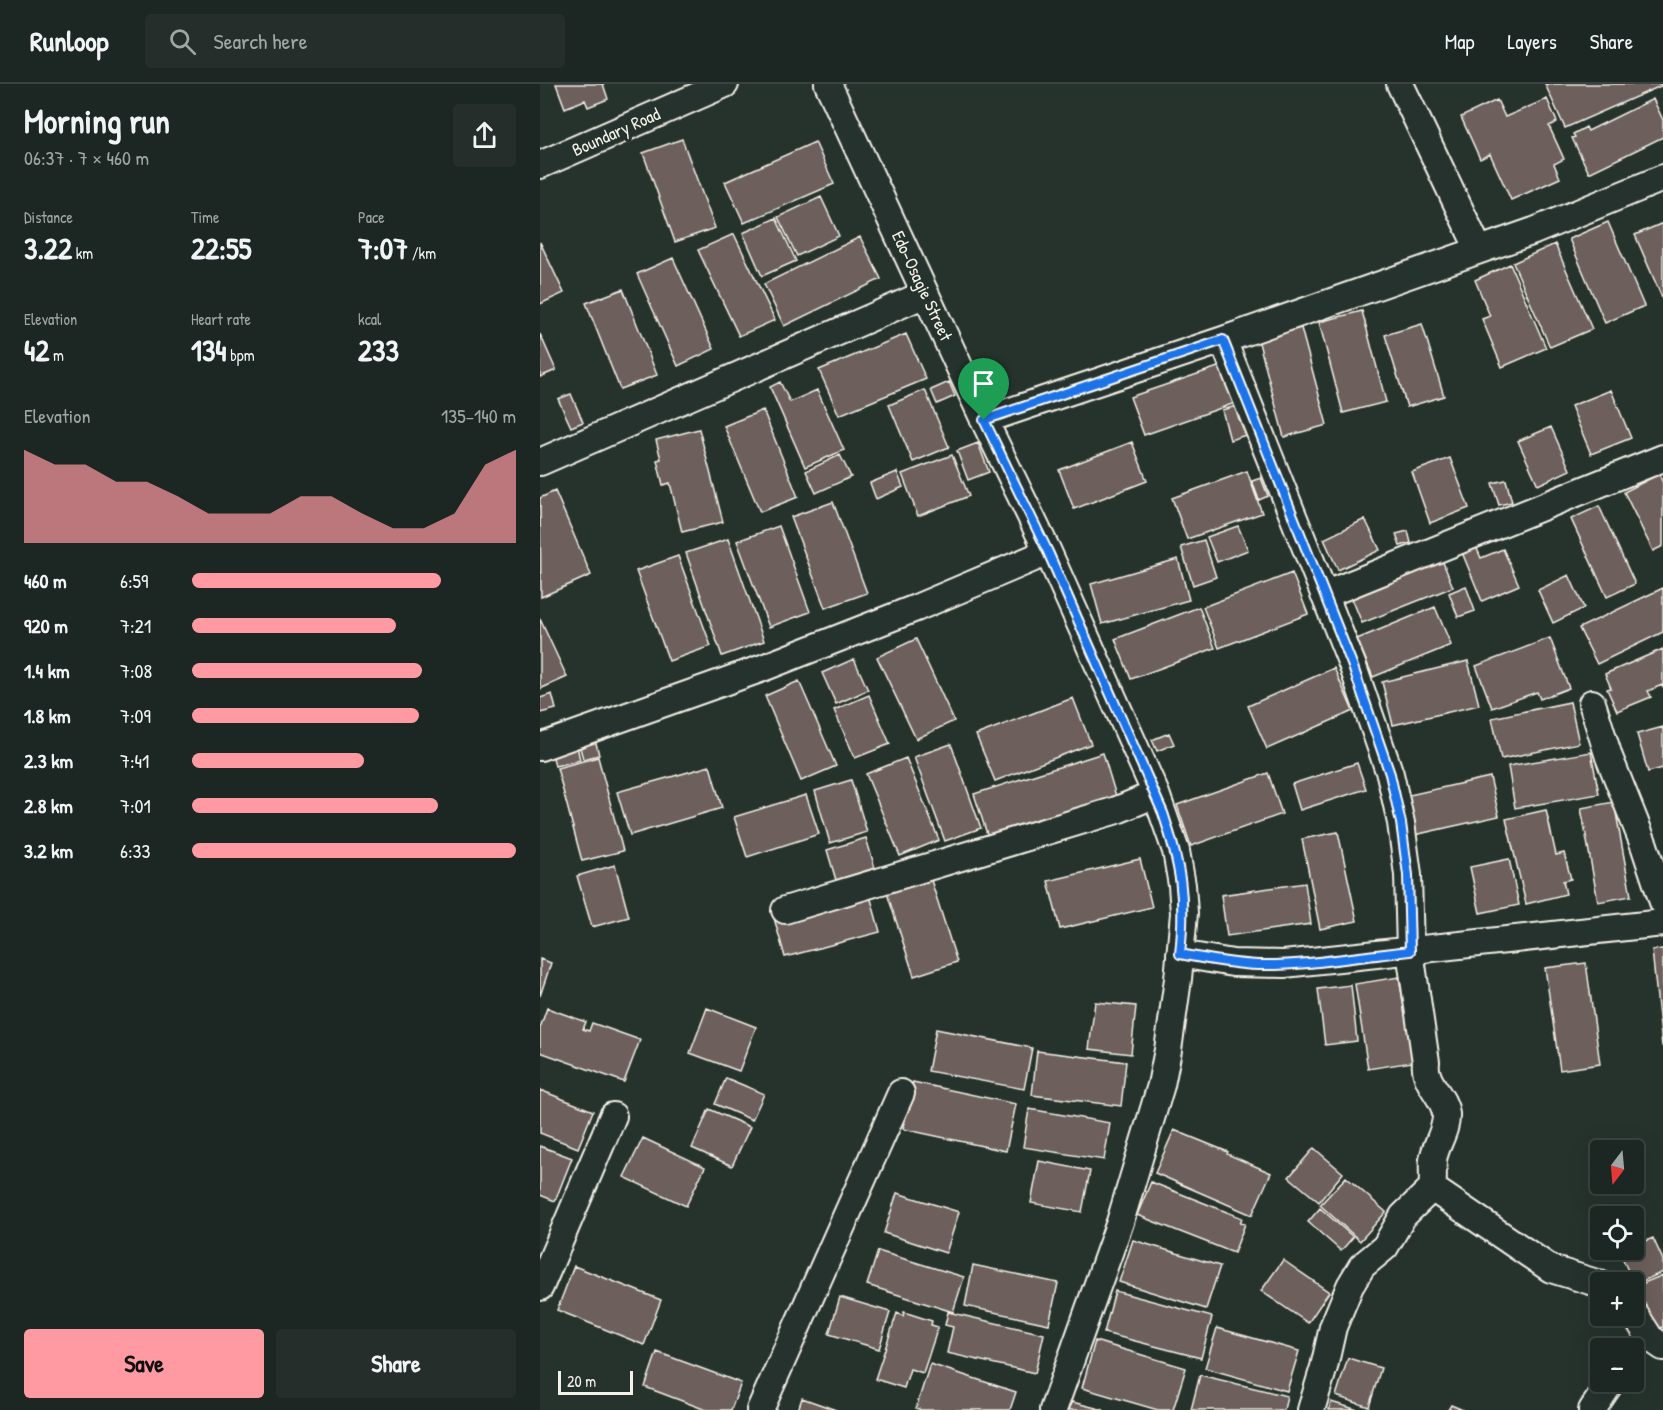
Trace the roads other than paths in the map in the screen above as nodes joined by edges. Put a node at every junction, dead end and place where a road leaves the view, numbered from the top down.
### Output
1 (726, 84) edge
2 (828, 84) edge
3 (1400, 84) edge
4 (540, 165) edge
5 (1663, 178) edge
6 (1479, 250) junction
7 (925, 294) junction
8 (1223, 340) junction
9 (984, 420) junction
10 (1663, 458) edge
11 (540, 462) edge
12 (1048, 552) junction
13 (1324, 595) junction
14 (1592, 703) dead end
15 (540, 747) edge
16 (1156, 794) junction
17 (1663, 902) edge
18 (785, 910) dead end
19 (1663, 923) edge
20 (1410, 951) junction
21 (1180, 954) junction
22 (901, 1092) dead end
23 (613, 1116) dead end
24 (1432, 1188) junction
25 (1590, 1281) edge
26 (540, 1287) edge
27 (1640, 1326) edge
28 (1649, 1347) edge
29 (1604, 1392) edge
30 (760, 1410) edge
31 (1053, 1410) edge
32 (1311, 1410) edge
33 (1592, 1410) edge

1 - 4 street, Boundary Road
2 - 7 street, Edo-Osagie Street
3 - 6 street
5 - 6 street
6 - 8 street
7 - 9 street, Edo-Osagie Street
7 - 11 street
8 - 9 street
8 - 13 street
9 - 12 street, Edo-Osagie Street
10 - 13 street
12 - 15 street
12 - 16 street, Edo-Osagie Street
13 - 20 street
14 - 17 street
16 - 18 street
16 - 21 street, Edo-Osagie Street
19 - 20 street
20 - 21 street
20 - 24 street
21 - 31 street, Edo-Osagie Street
22 - 30 street
23 - 26 street
24 - 25 street
24 - 32 street
27 - 28 street
29 - 33 street

